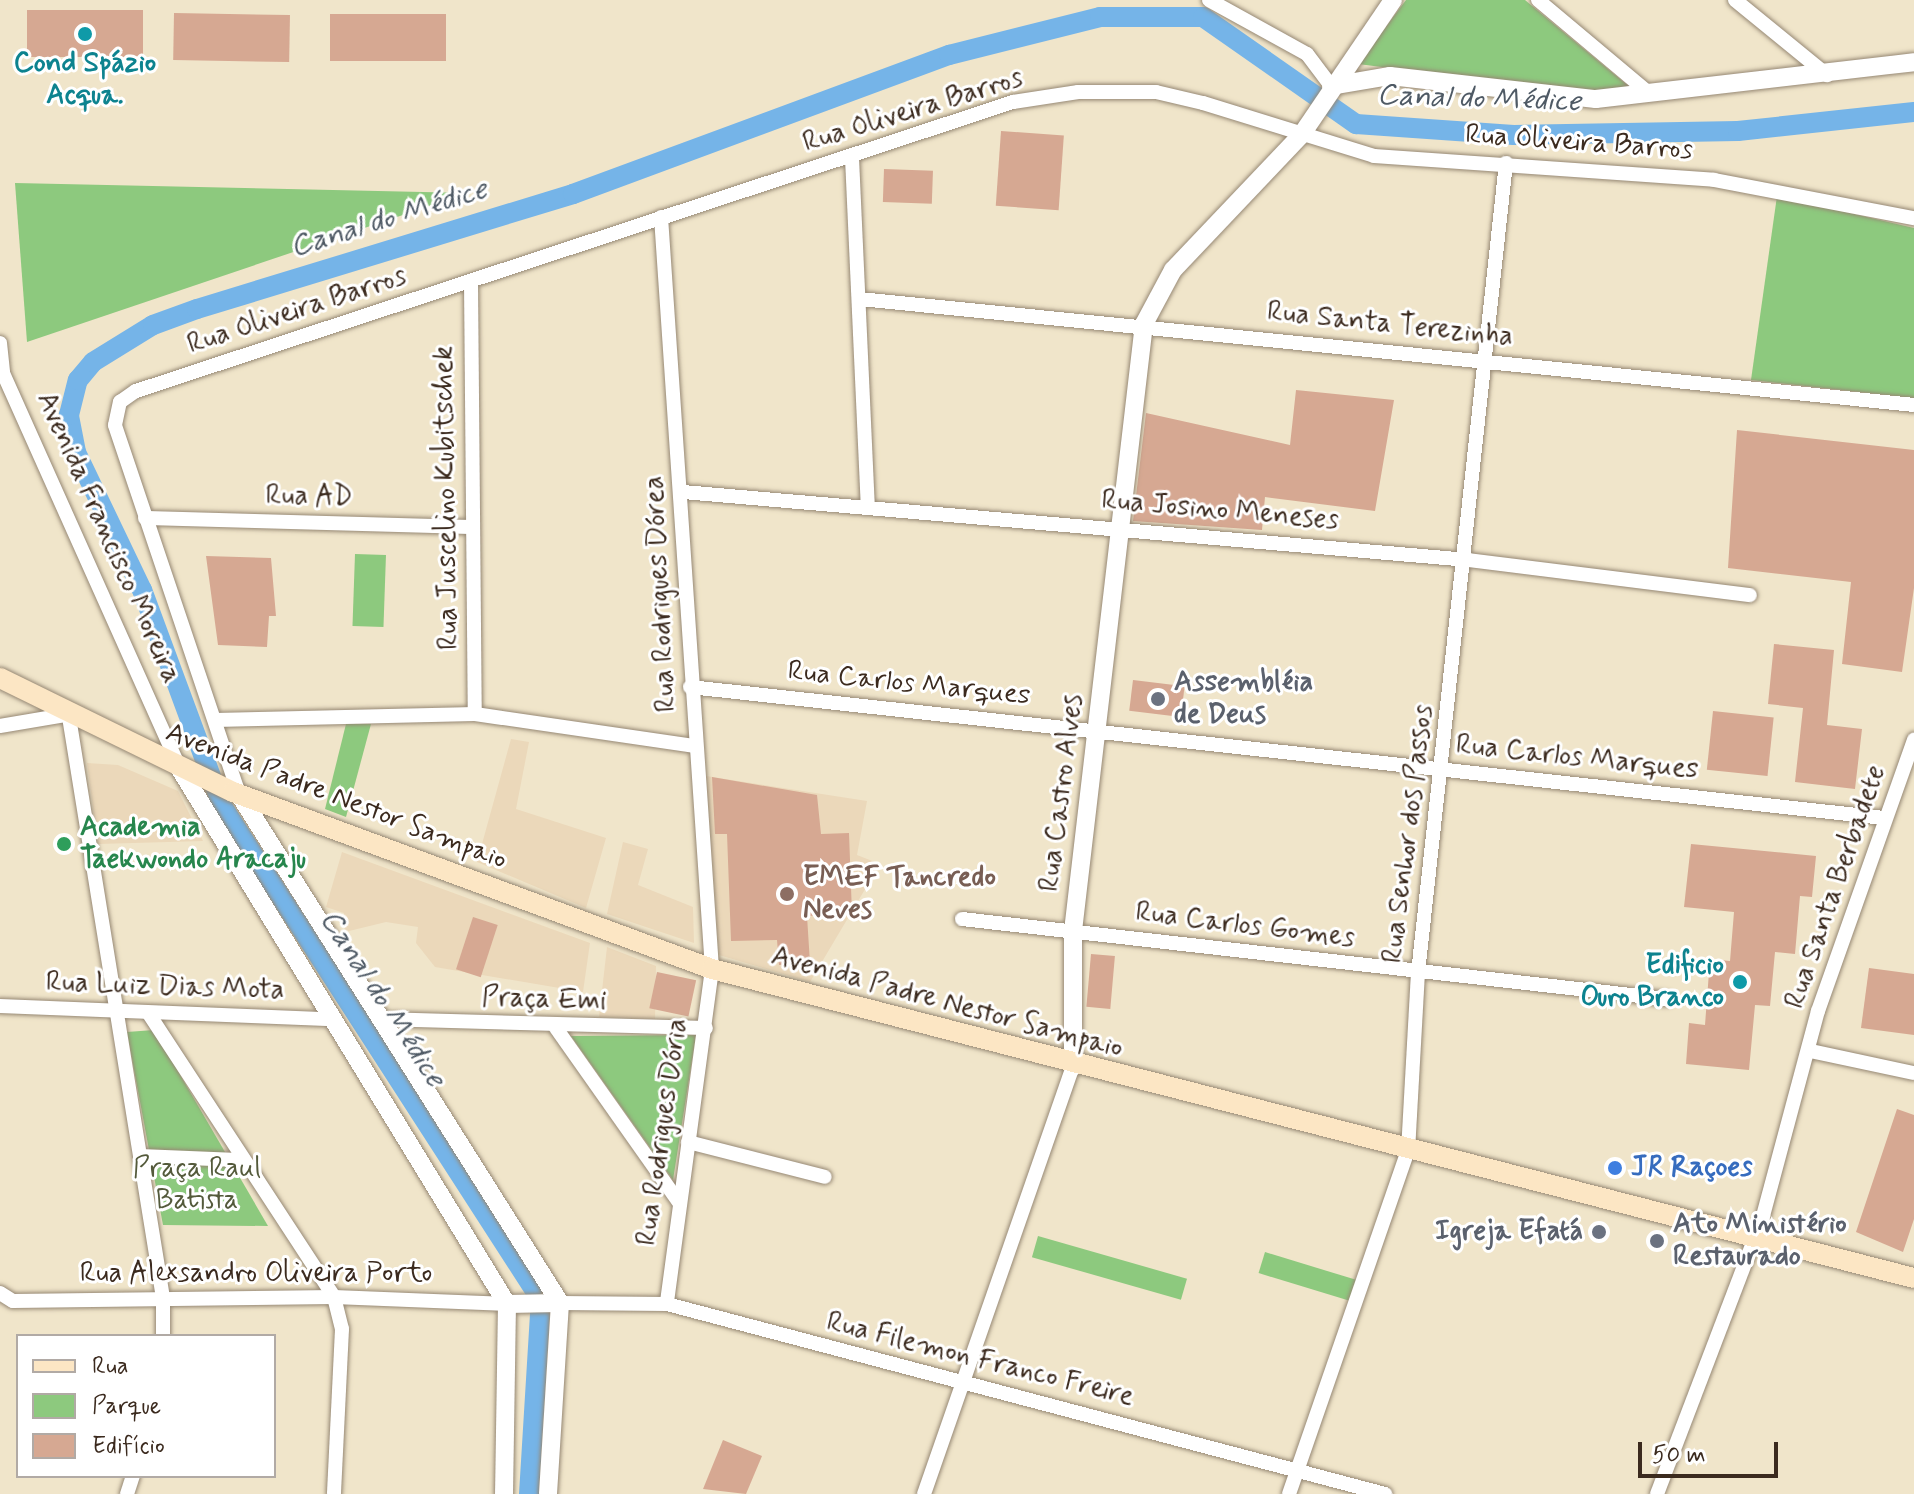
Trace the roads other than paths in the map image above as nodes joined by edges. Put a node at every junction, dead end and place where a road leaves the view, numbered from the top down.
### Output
1 (1209, 0) edge
2 (1393, 0) edge
3 (1538, 0) edge
4 (1735, 0) edge
5 (1914, 62) edge
6 (1827, 75) junction
7 (1330, 88) junction
8 (1650, 94) junction
9 (1304, 132) junction
10 (852, 158) junction
11 (1506, 163) junction
12 (661, 217) junction
13 (1914, 218) edge
14 (471, 282) junction
15 (860, 299) junction
16 (1144, 324) junction
17 (0, 343) edge
18 (1489, 363) junction
19 (2, 373) edge
20 (1914, 405) edge
21 (115, 425) joint
22 (683, 492) junction
23 (868, 504) junction
24 (145, 518) junction
25 (472, 527) junction
26 (1118, 528) junction
27 (1468, 560) junction
28 (1750, 595) dead end
29 (0, 678) edge
30 (690, 687) junction
31 (475, 714) junction
32 (67, 716) junction
33 (215, 720) junction
34 (0, 726) edge
35 (1099, 731) junction
36 (1914, 740) edge
37 (694, 746) junction
38 (1444, 769) junction
39 (184, 770) junction
40 (236, 793) junction
41 (1885, 818) junction
42 (962, 919) dead end
43 (1073, 931) junction
44 (712, 969) junction
45 (1418, 973) junction
46 (1666, 999) dead end
47 (0, 1006) edge
48 (113, 1012) junction
49 (149, 1014) junction
50 (327, 1019) junction
51 (380, 1019) junction
52 (556, 1028) junction
53 (706, 1028) junction
54 (1811, 1051) junction
55 (1073, 1067) junction
56 (1914, 1073) edge
57 (688, 1142) junction
58 (1408, 1151) junction
59 (140, 1156) junction
60 (238, 1160) junction
61 (825, 1177) dead end
62 (678, 1201) junction
63 (1755, 1235) junction
64 (1914, 1278) edge
65 (2, 1296) edge
66 (334, 1297) junction
67 (163, 1298) junction
68 (558, 1303) junction
69 (510, 1304) junction
70 (667, 1304) junction
71 (163, 1334) edge
72 (964, 1381) junction
73 (1299, 1470) junction
74 (334, 1494) edge
75 (504, 1494) edge
76 (548, 1494) edge
77 (924, 1494) edge
78 (1289, 1494) edge
79 (1385, 1494) edge
80 (1657, 1494) edge

1 - 7 street
2 - 7 street, Rua Castro Alves
3 - 8 street
4 - 6 street
5 - 6 street
6 - 8 street
7 - 8 street
7 - 9 street, Rua Castro Alves
9 - 10 street, Rua Oliveira Barros
9 - 11 street, Rua Oliveira Barros
9 - 16 street, Rua Castro Alves
10 - 12 street, Rua Oliveira Barros
10 - 15 street
11 - 13 street, Rua Oliveira Barros
11 - 18 street, Rua Senhor dos Passos
12 - 14 street, Rua Oliveira Barros
12 - 22 street, Rua Rodrigues Dórea
14 - 21 street, Rua Oliveira Barros
14 - 25 street, Rua Juscelino Kubitschek
15 - 16 street, Rua Santa Terezinha
15 - 23 street
16 - 18 street, Rua Santa Terezinha
16 - 26 street, Rua Castro Alves
17 - 19 street, Avenida Francisco Moreira
18 - 20 street, Rua Santa Terezinha
18 - 27 street, Rua Senhor dos Passos
19 - 39 street, Avenida Francisco Moreira
21 - 24 street, Avenida Francisco Moreira
22 - 23 street, Rua Josino Meneses
22 - 30 street, Rua Rodrigues Dórea
23 - 26 street, Rua Josino Meneses
24 - 25 street, Rua AD
24 - 33 street, Avenida Francisco Moreira
25 - 31 street, Rua Juscelino Kubitschek
26 - 27 street, Rua Josino Meneses
26 - 35 street, Rua Castro Alves
27 - 28 street, Rua Josino Meneses
27 - 38 street, Rua Senhor dos Passos
29 - 32 main road, Avenida Padre Nestor Sampaio
30 - 35 street, Rua Carlos Marques
30 - 37 street, Rua Rodrigues Dórea
31 - 33 street
31 - 37 street
32 - 34 street
32 - 39 main road, Avenida Padre Nestor Sampaio
32 - 48 street
33 - 40 street, Avenida Francisco Moreira
35 - 38 street, Rua Carlos Marques
35 - 43 street, Rua Castro Alves
36 - 41 street, Rua Santa Berbadete
37 - 44 street, Rua Rodrigues Dórea
38 - 41 street, Rua Carlos Marques
38 - 45 street, Rua Senhor dos Passos
39 - 40 main road, Avenida Padre Nestor Sampaio
39 - 50 street, Avenida Francisco Moreira
40 - 44 main road, Avenida Padre Nestor Sampaio
40 - 51 street, Avenida Francisco Moreira
41 - 54 street, Rua Santa Berbadete
42 - 43 street, Rua Carlos Gomes
43 - 45 street, Rua Carlos Gomes
43 - 55 street, Rua Castro Alves
44 - 53 street, Rua Rodrigues Dória
44 - 55 main road, Avenida Padre Nestor Sampaio
45 - 46 street, Rua Carlos Gomes
45 - 58 street, Rua Senhor dos Passos
47 - 48 street, Rua Luiz Dias Mota
48 - 49 street, Rua Luiz Dias Mota
48 - 59 street
49 - 50 street, Rua Luiz Dias Mota
49 - 60 street
50 - 69 street, Avenida Francisco Moreira
51 - 52 street, Praça Emi
51 - 68 street, Avenida Francisco Moreira
52 - 53 street, Praça Emi
52 - 62 street
53 - 57 street, Rua Rodrigues Dória
54 - 56 street
54 - 63 street, Rua Santa Berbadete
55 - 58 main road, Avenida Padre Nestor Sampaio
55 - 72 street, Rua Castro Alves
57 - 61 street
57 - 62 street, Rua Rodrigues Dória
58 - 63 main road, Avenida Padre Nestor Sampaio
58 - 73 street, Rua Senhor dos Passos
59 - 60 street
59 - 67 street
60 - 66 street
62 - 70 street, Rua Rodrigues Dória
63 - 64 main road, Avenida Padre Nestor Sampaio
63 - 80 street, Rua Santa Berbadete
65 - 67 street, Rua Alexsandro Oliveira Porto
66 - 67 street, Rua Alexsandro Oliveira Porto
66 - 69 street, Rua Alexsandro Oliveira Porto
66 - 74 street
67 - 71 street
68 - 69 street
68 - 70 street, Rua Filemon Franco Freire
68 - 76 street
69 - 75 street
70 - 72 street, Rua Filemon Franco Freire
72 - 73 street, Rua Filemon Franco Freire
72 - 77 street, Rua Castro Alves
73 - 78 street, Rua Senhor dos Passos
73 - 79 street, Rua Filemon Franco Freire

